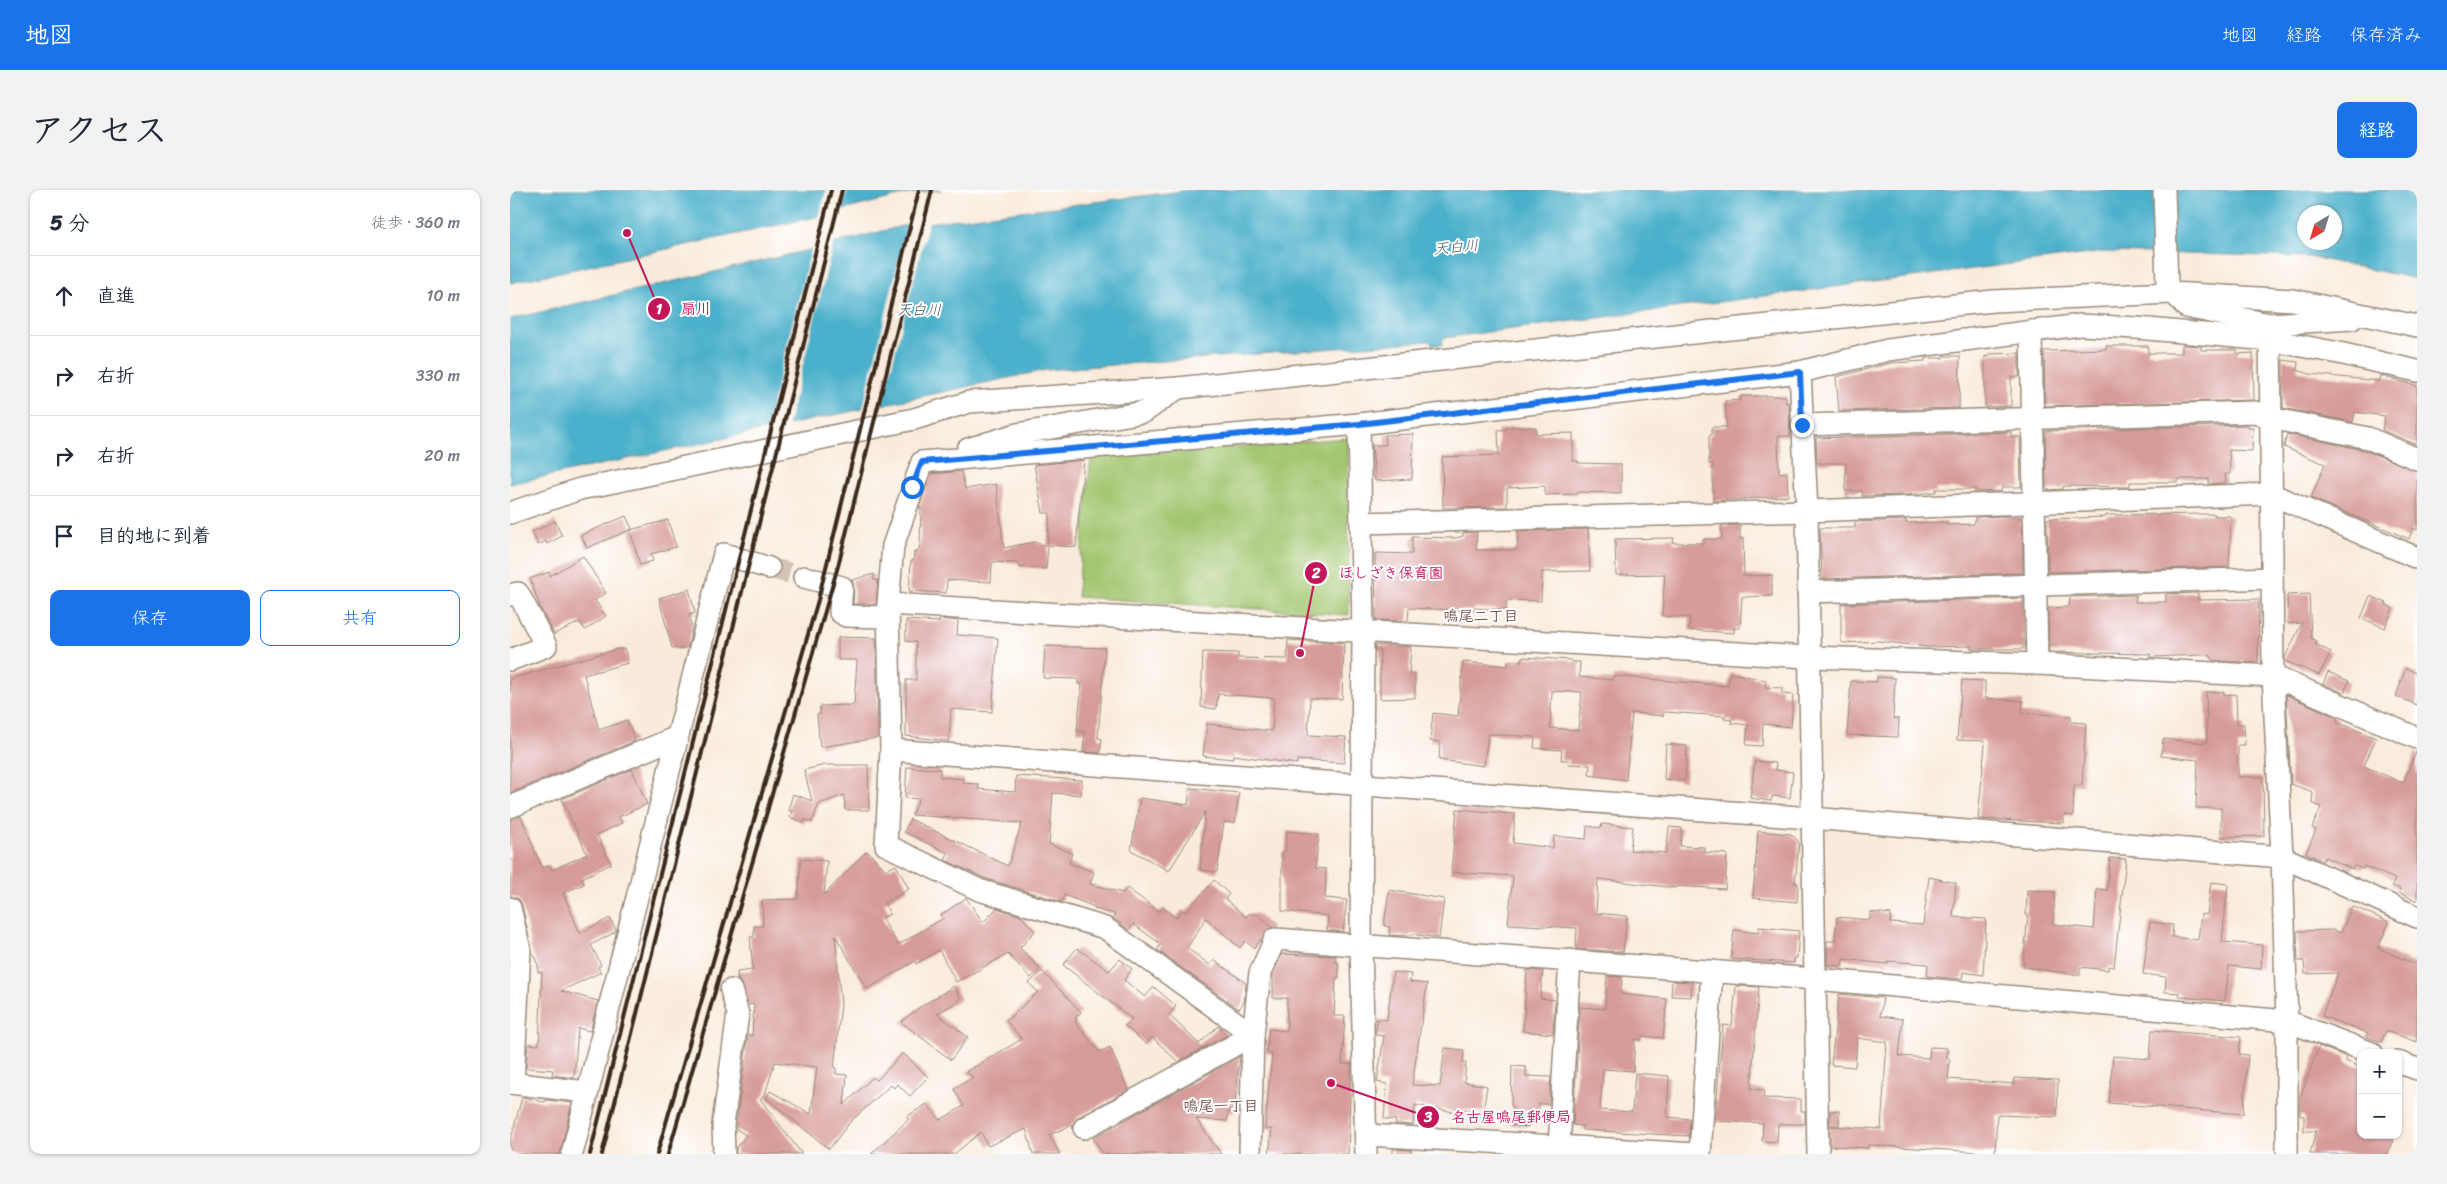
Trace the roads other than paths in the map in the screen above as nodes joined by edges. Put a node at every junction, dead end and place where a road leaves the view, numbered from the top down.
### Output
1 (2164, 190) edge
2 (2169, 289) junction
3 (2381, 318) junction
4 (2417, 326) edge
5 (2031, 331) junction
6 (2269, 332) junction
7 (2417, 371) edge
8 (1800, 372) junction
9 (1178, 388) junction
10 (2033, 416) junction
11 (2270, 418) junction
12 (1359, 424) junction
13 (1802, 425) junction
14 (2417, 459) edge
15 (922, 462) junction
16 (2271, 494) junction
17 (2034, 504) junction
18 (1807, 511) junction
19 (510, 514) edge
20 (1361, 523) junction
21 (2417, 558) edge
22 (769, 568) tunnel mouth
23 (804, 577) tunnel mouth
24 (2272, 578) junction
25 (2036, 584) junction
26 (1808, 592) junction
27 (510, 595) edge
28 (888, 611) junction
29 (1363, 631) junction
30 (1808, 657) junction
31 (510, 660) edge
32 (2037, 664) junction
33 (2273, 676) junction
34 (677, 737) junction
35 (2417, 738) edge
36 (891, 750) junction
37 (1361, 786) junction
38 (510, 807) edge
39 (1811, 818) junction
40 (2282, 858) junction
41 (510, 908) edge
42 (2417, 917) edge
43 (1361, 944) junction
44 (1570, 960) junction
45 (1712, 971) junction
46 (1815, 979) junction
47 (731, 990) dead end
48 (2287, 1021) junction
49 (1253, 1035) junction
50 (2361, 1049) edge
51 (2402, 1063) edge
52 (2417, 1069) edge
53 (511, 1083) edge
54 (586, 1092) junction
55 (1084, 1128) dead end
56 (1366, 1144) edge
57 (1559, 1146) junction
58 (572, 1154) edge
59 (724, 1154) edge
60 (1250, 1154) edge
61 (1696, 1154) edge
62 (1700, 1154) edge
63 (1818, 1154) edge
64 (2287, 1154) edge

1 - 2 street
2 - 3 street
2 - 6 street
2 - 9 street
3 - 4 street
3 - 6 street
5 - 6 street
5 - 8 street
5 - 10 street
6 - 7 street
6 - 11 street
8 - 12 street
8 - 13 street
9 - 15 street
9 - 19 street
10 - 11 street
10 - 13 street
10 - 17 street
11 - 14 street
11 - 16 street
12 - 15 street
12 - 20 street
13 - 18 street
15 - 28 street
16 - 17 street
16 - 21 street
16 - 24 street
17 - 18 street
17 - 25 street
18 - 20 street
18 - 26 street
20 - 29 street
22 - 34 street
23 - 28 street
24 - 25 street
24 - 33 street
25 - 26 street
25 - 32 street
26 - 30 street
27 - 31 street
28 - 29 street
28 - 36 street
29 - 30 street
29 - 37 street
30 - 32 street
30 - 39 street
32 - 33 street
33 - 35 street
33 - 40 street
34 - 38 street
34 - 54 street
36 - 37 street
36 - 49 street
37 - 39 street
37 - 43 street
39 - 40 street
39 - 46 street
40 - 42 street
40 - 48 street
41 - 53 street
43 - 44 street
43 - 49 street
43 - 56 street
44 - 45 street
44 - 57 street
45 - 46 street
45 - 62 street
46 - 48 street
46 - 63 street
47 - 59 street
48 - 50 street
48 - 64 street
49 - 55 street
49 - 60 street
51 - 52 street
53 - 54 street
54 - 58 street
56 - 57 street
57 - 61 street

